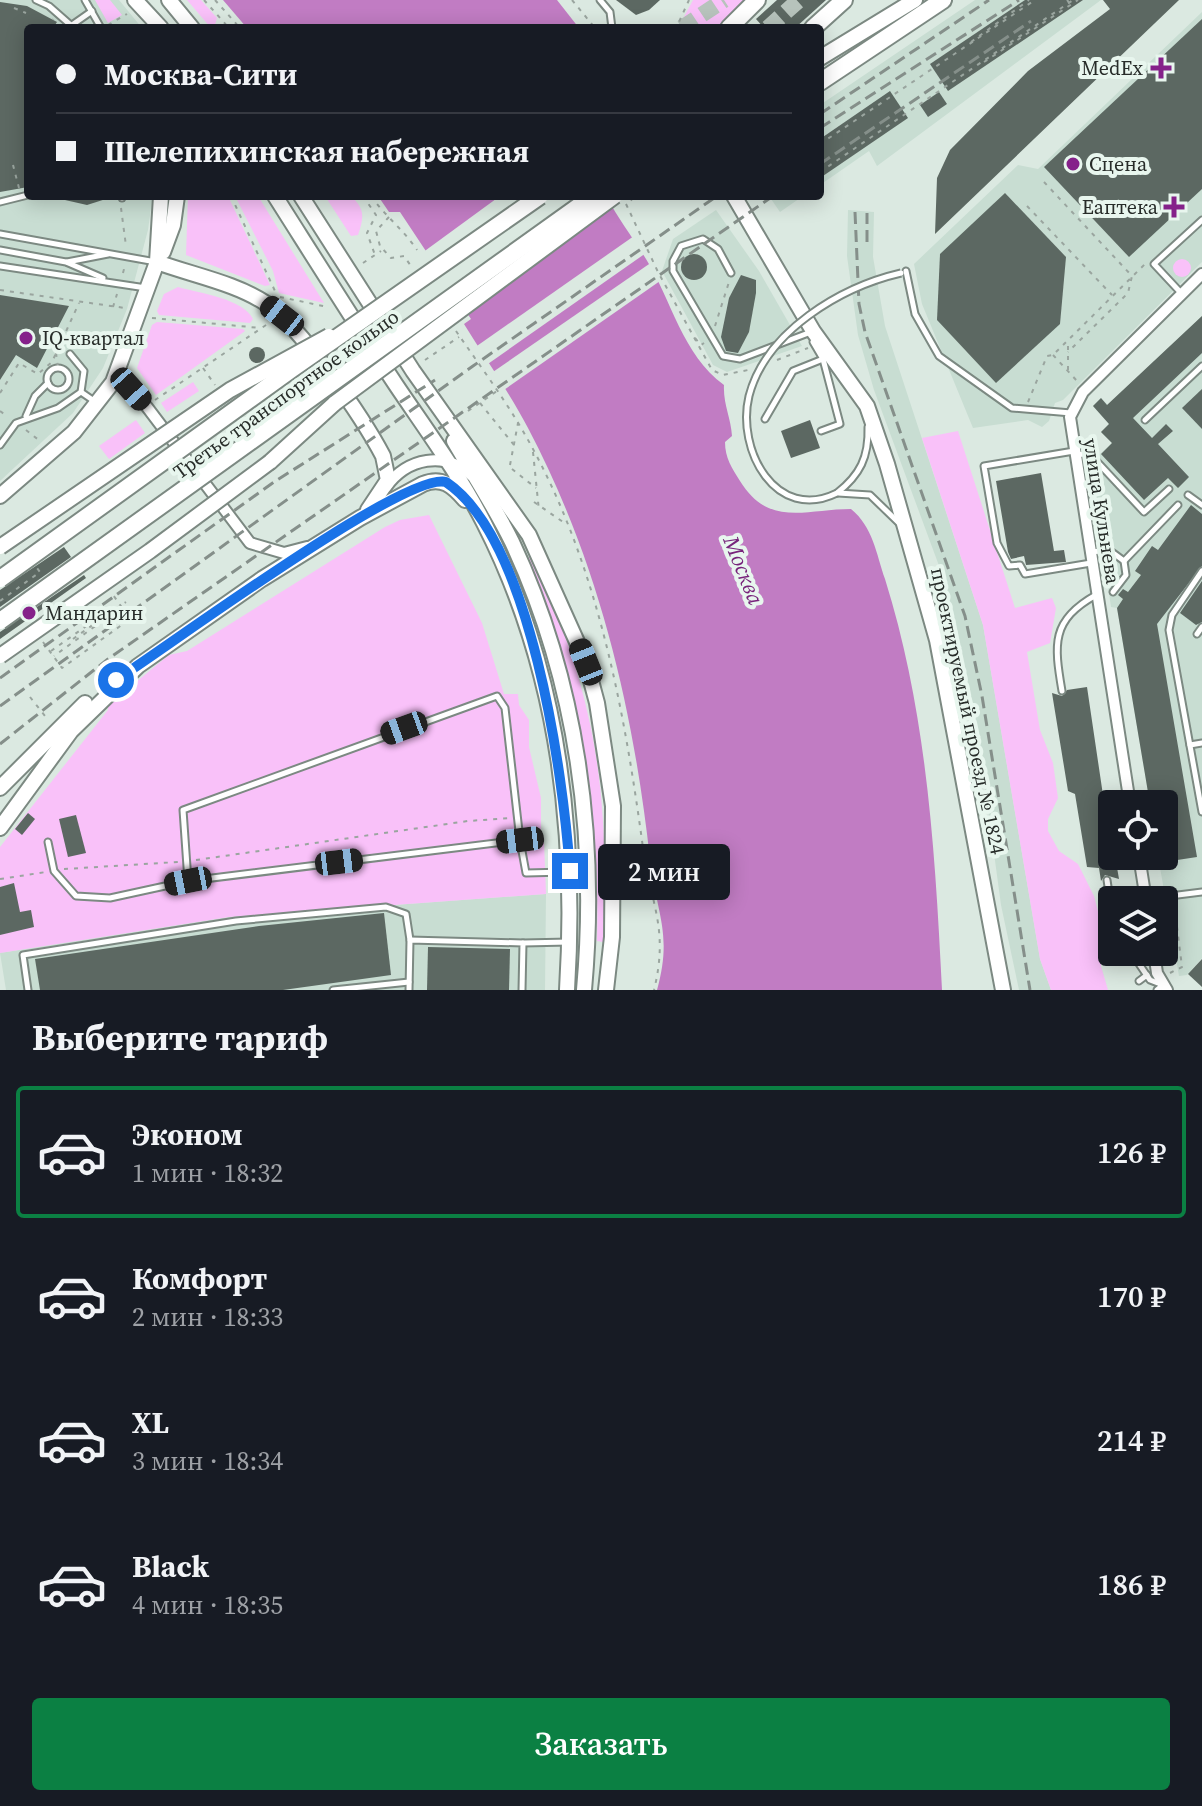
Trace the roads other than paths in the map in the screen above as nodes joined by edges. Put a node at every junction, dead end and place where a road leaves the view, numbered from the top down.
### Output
1 (36, 0) edge
2 (85, 0) edge
3 (135, 0) edge
4 (169, 0) edge
5 (600, 0) edge
6 (757, 0) edge
7 (844, 0) edge
8 (915, 0) edge
9 (943, 0) edge
10 (92, 11) junction
11 (70, 24) edge
12 (76, 24) edge
13 (102, 24) edge
14 (156, 24) edge
15 (189, 24) edge
16 (612, 24) edge
17 (733, 24) edge
18 (818, 24) edge
19 (824, 56) edge
20 (824, 79) edge
21 (24, 196) edge
22 (161, 200) edge
23 (176, 200) edge
24 (278, 200) edge
25 (304, 200) edge
26 (534, 200) edge
27 (587, 200) edge
28 (610, 200) edge
29 (736, 200) edge
30 (0, 202) edge
31 (1202, 220) edge
32 (0, 234) edge
33 (0, 250) edge
34 (112, 253) junction
35 (66, 262) junction
36 (157, 262) junction
37 (0, 266) edge
38 (731, 273) road end
39 (108, 281) junction
40 (1200, 281) edge
41 (415, 285) junction
42 (147, 288) junction
43 (1182, 294) junction
44 (808, 334) junction
45 (70, 354) dead end
46 (823, 359) junction
47 (1202, 366) edge
48 (413, 371) junction
49 (116, 377) junction
50 (48, 383) junction
51 (81, 392) junction
52 (98, 404) junction
53 (867, 406) junction
54 (1071, 413) junction
55 (26, 417) junction
56 (765, 419) dead end
57 (1145, 420) dead end
58 (821, 431) dead end
59 (0, 445) edge
60 (1074, 453) junction
61 (450, 462) junction
62 (476, 480) junction
63 (385, 489) junction
64 (1169, 489) dead end
65 (837, 493) junction
66 (0, 495) edge
67 (1188, 495) dead end
68 (1178, 505) dead end
69 (1202, 505) edge
70 (360, 518) junction
71 (485, 525) junction
72 (908, 534) junction
73 (324, 541) junction
74 (0, 547) edge
75 (1091, 557) junction
76 (1124, 561) junction
77 (1202, 571) edge
78 (0, 579) edge
79 (1113, 592) dead end
80 (1097, 594) junction
81 (0, 621) edge
82 (1202, 627) edge
83 (1197, 634) dead end
84 (0, 656) edge
85 (138, 666) junction
86 (1062, 691) dead end
87 (1202, 743) edge
88 (1190, 745) junction
89 (0, 788) edge
90 (1128, 790) edge
91 (1202, 812) edge
92 (0, 828) edge
93 (520, 840) junction
94 (48, 842) dead end
95 (570, 871) junction
96 (1107, 880) dead end
97 (188, 881) junction
98 (1108, 886) edge
99 (1202, 892) edge
100 (1178, 894) edge
101 (410, 940) junction
102 (570, 942) junction
103 (523, 943) junction
104 (1141, 966) edge
105 (1157, 966) edge
106 (1147, 975) junction
107 (1139, 981) dead end
108 (409, 982) junction
109 (1162, 988) edge
110 (28, 990) edge
111 (333, 990) edge
112 (409, 990) edge
113 (522, 990) edge
114 (567, 990) edge
115 (584, 990) edge
116 (606, 990) edge
117 (1003, 990) edge

1 - 11 lane
2 - 10 lane
3 - 14 main road
4 - 15 main road
5 - 16 lane
6 - 17 main road
7 - 18 main road
8 - 19 main road
9 - 20 main road
10 - 12 lane
10 - 13 lane
21 - 30 lane
22 - 36 main road
23 - 36 main road
24 - 61 main road
25 - 48 main road
26 - 41 main road, Третье транспортное кольцо, bridge
27 - 81 main road, Третье транспортное кольцо, bridge
28 - 84 main road, Третье транспортное кольцо, bridge
29 - 44 main road, проектируемый проезд № 1824
31 - 43 lane
32 - 34 lane
33 - 35 lane
34 - 35 lane
34 - 36 lane
35 - 39 lane
36 - 42 main road
36 - 63 main road
37 - 39 lane
38 - 44 lane
39 - 42 lane
40 - 43 street, улица Кульнева
41 - 74 main road, bridge
41 - 78 main road, Третье транспортное кольцо, bridge
42 - 49 main road
43 - 54 street, улица Кульнева
44 - 46 lane
44 - 53 main road, проектируемый проезд № 1824
45 - 51 lane
46 - 56 lane
46 - 58 lane
47 - 57 lane
48 - 62 main road
48 - 116 main road
49 - 52 main road
49 - 73 street
50 - 50 lane
50 - 55 lane
51 - 52 lane
51 - 55 lane
52 - 66 main road
53 - 65 lane
53 - 72 main road, проектируемый проезд № 1824
54 - 60 street, улица Кульнева
54 - 65 lane, bridge
55 - 59 lane
60 - 64 lane
60 - 75 street, улица Кульнева
60 - 75 lane
61 - 62 street
61 - 63 street
61 - 71 main road
62 - 115 main road
63 - 70 main road
65 - 72 lane
67 - 69 lane
68 - 76 lane
70 - 71 main road
70 - 73 main road
71 - 95 main road
72 - 117 main road, проектируемый проезд № 1824
73 - 85 main road
75 - 76 lane
75 - 80 street, улица Кульнева
76 - 79 lane
77 - 88 lane
80 - 86 lane
80 - 90 street, улица Кульнева
82 - 83 lane
85 - 89 main road
85 - 92 main road
87 - 88 lane
88 - 91 lane
93 - 95 lane
93 - 97 lane
93 - 97 lane
94 - 97 lane
95 - 102 main road
96 - 98 lane
99 - 100 lane
101 - 103 lane
101 - 108 lane
101 - 110 lane
102 - 103 lane
102 - 114 main road
103 - 113 lane
104 - 106 lane
105 - 109 street
106 - 107 lane
106 - 109 lane
108 - 111 lane
108 - 112 lane

